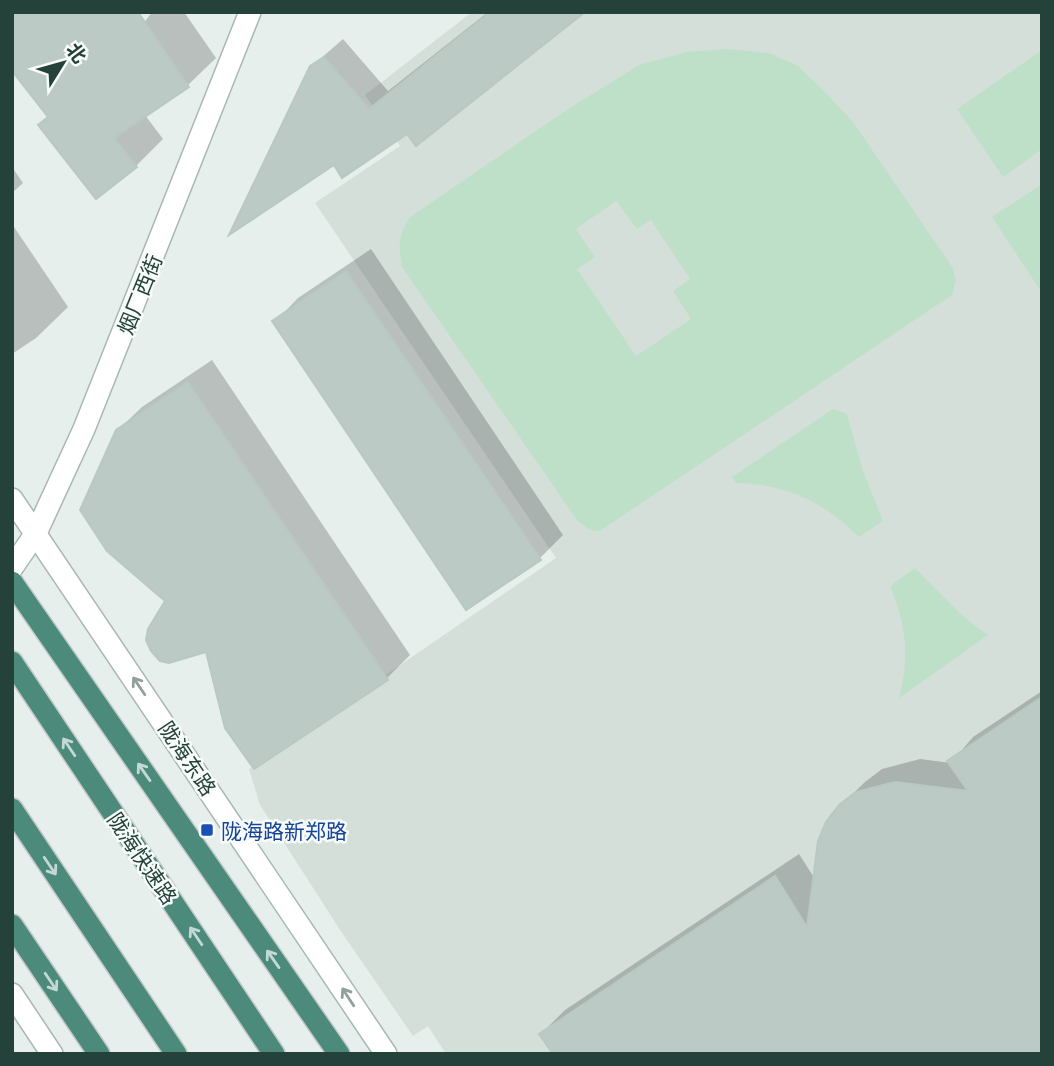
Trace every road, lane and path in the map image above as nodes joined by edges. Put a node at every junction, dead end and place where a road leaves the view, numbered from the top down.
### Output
1 (250, 12) edge
2 (12, 499) edge
3 (36, 533) junction
4 (12, 568) edge
5 (12, 582) edge
6 (12, 662) edge
7 (12, 809) edge
8 (12, 925) edge
9 (12, 994) edge
10 (52, 1054) edge
11 (99, 1054) edge
12 (176, 1054) edge
13 (274, 1054) edge
14 (339, 1054) edge
15 (386, 1054) edge

1 - 3 street, 烟厂西街
2 - 3 street, 陇海东路
3 - 4 street, 烟厂西街
15 -> 3 street, 陇海东路
14 -> 5 highway
13 -> 6 highway, 陇海快速路
7 -> 12 highway
8 -> 11 highway
9 - 10 street

